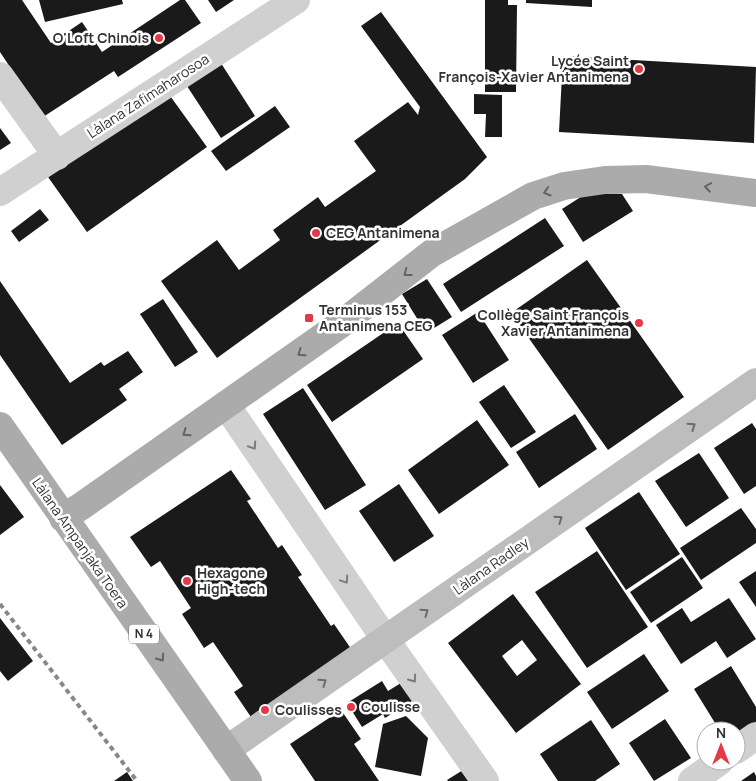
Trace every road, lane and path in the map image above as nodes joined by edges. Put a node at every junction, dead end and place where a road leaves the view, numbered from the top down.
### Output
1 (296, 0) edge
2 (0, 76) edge
3 (57, 156) junction
4 (0, 192) edge
5 (756, 193) edge
6 (756, 382) edge
7 (226, 405) junction
8 (0, 426) edge
9 (63, 518) junction
10 (385, 639) junction
11 (226, 750) junction
12 (706, 771) edge
13 (248, 781) edge
14 (486, 781) edge
15 (692, 781) edge

1 - 3 street, Làlana Zafimaharosoa
2 - 3 street
3 - 4 street, Làlana Zafimaharosoa
5 -> 7 main road
10 -> 6 main road, Làlana Radley
7 -> 9 main road
7 -> 10 street
8 - 9 main road, Làlana Ampanjaka Toera / N 4
9 -> 11 main road, Làlana Ampanjaka Toera / N 4
11 -> 10 main road, Làlana Radley
10 -> 14 street
11 - 13 main road, Làlana Ampanjaka Toera / N 4
12 - 15 street

